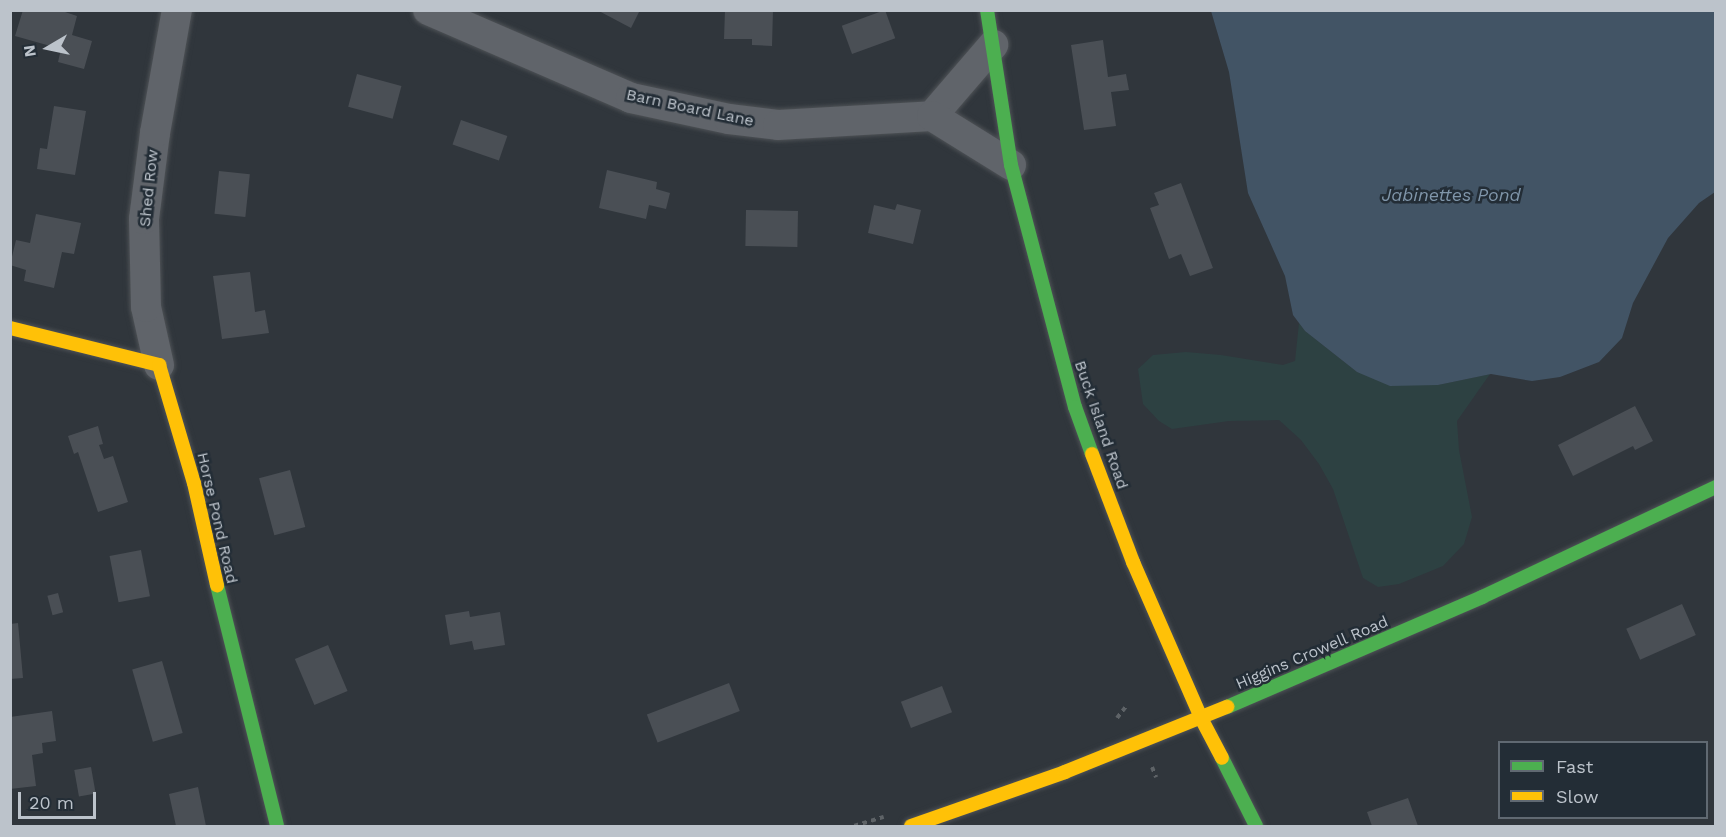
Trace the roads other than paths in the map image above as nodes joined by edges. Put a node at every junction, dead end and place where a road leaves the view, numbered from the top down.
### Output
1 (177, 10) edge
2 (428, 10) edge
3 (987, 10) edge
4 (993, 45) junction
5 (932, 116) junction
6 (1011, 165) junction
7 (10, 328) edge
8 (159, 366) junction
9 (1716, 487) edge
10 (1201, 718) junction
11 (277, 826) edge
12 (911, 826) edge
13 (1256, 826) edge

1 - 8 street, Shed Row
2 - 5 street, Barn Board Lane
3 - 4 main road, Buck Island Road
4 - 5 street
4 - 6 main road, Buck Island Road
5 - 6 street
6 - 10 main road, Buck Island Road
7 - 8 main road
8 - 11 main road, Horse Pond Road
9 - 10 main road, Higgins Crowell Road
10 - 12 main road, Higgins Crowell Road
10 - 13 main road, Buck Island Road

